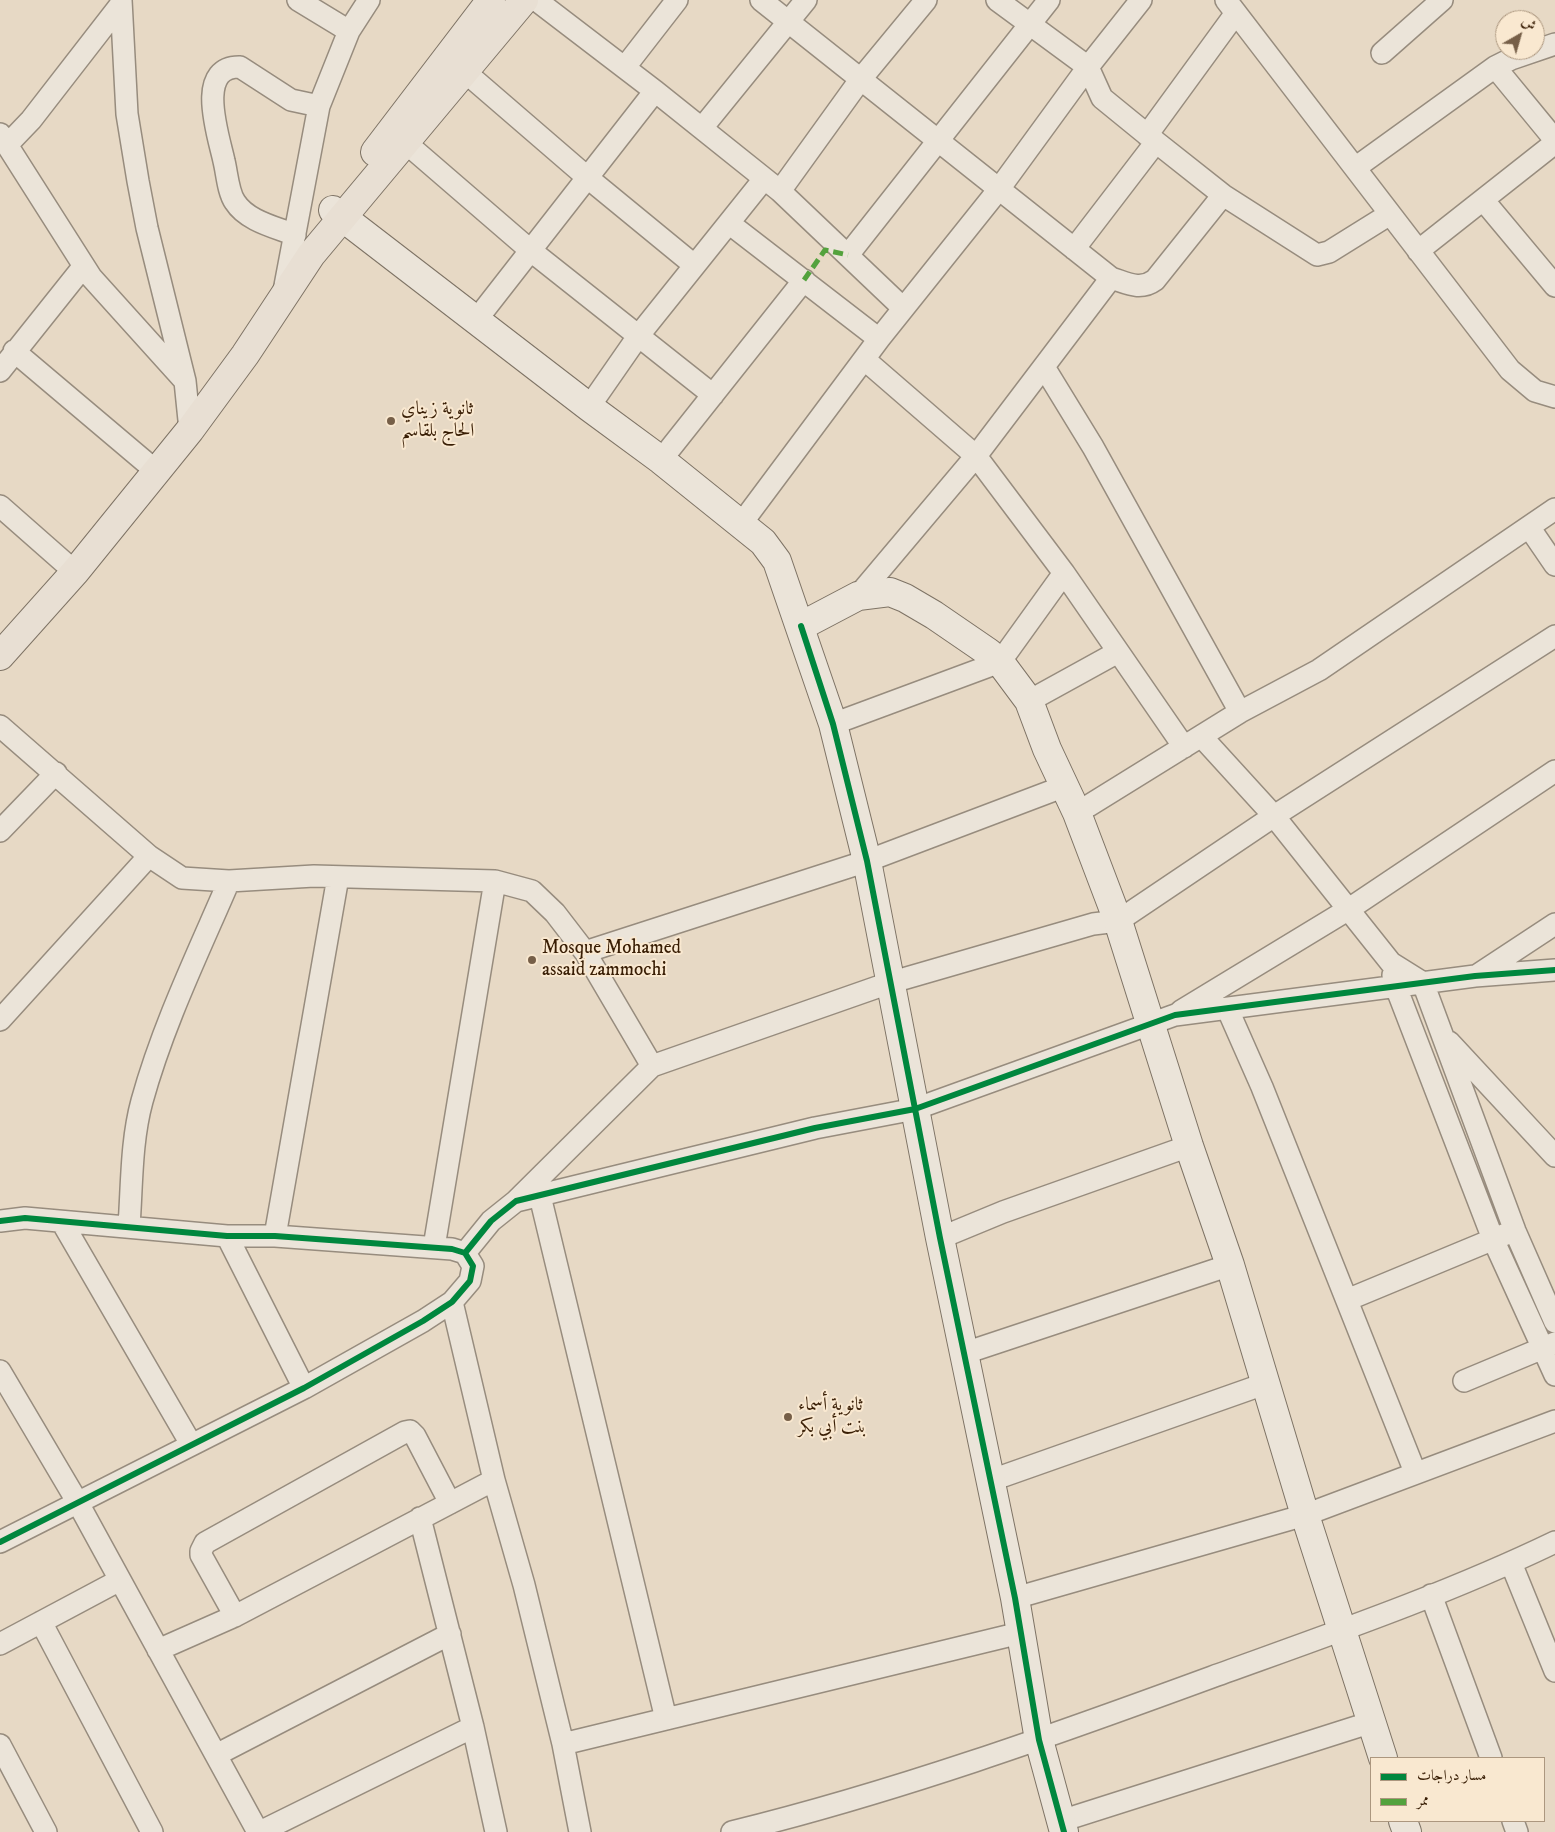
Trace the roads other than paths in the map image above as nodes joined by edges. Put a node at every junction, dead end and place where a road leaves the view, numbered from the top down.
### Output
1 (298, 0) edge
2 (369, 0) edge
3 (491, 0) edge
4 (524, 0) edge
5 (536, 0) edge
6 (677, 0) edge
7 (761, 0) edge
8 (806, 0) edge
9 (926, 0) edge
10 (997, 0) edge
11 (1048, 0) edge
12 (1141, 0) edge
13 (1442, 0) edge
14 (121, 2) edge
15 (1231, 7) edge
16 (789, 22) junction
17 (1029, 25) junction
18 (349, 31) junction
19 (1555, 44) edge
20 (1382, 53) dead end
21 (625, 67) junction
22 (1088, 67) junction
23 (1495, 67) junction
24 (464, 71) junction
25 (860, 80) junction
26 (655, 91) junction
27 (320, 106) junction
28 (702, 128) junction
29 (1151, 139) junction
30 (3, 140) edge
31 (937, 140) junction
32 (406, 142) junction
33 (1555, 142) edge
34 (1355, 168) junction
35 (588, 178) junction
36 (772, 185) junction
37 (999, 189) junction
38 (1223, 195) junction
39 (1484, 200) junction
40 (338, 214) junction
41 (1390, 214) junction
42 (730, 224) junction
43 (303, 245) junction
44 (1074, 249) junction
45 (530, 250) junction
46 (1418, 251) junction
47 (848, 255) junction
48 (694, 265) junction
49 (83, 267) junction
50 (1111, 278) junction
51 (804, 280) junction
52 (1555, 286) edge
53 (903, 308) junction
54 (477, 319) junction
55 (639, 335) junction
56 (879, 339) junction
57 (14, 351) junction
58 (864, 359) junction
59 (1044, 367) junction
60 (0, 371) edge
61 (185, 381) junction
62 (713, 395) junction
63 (1555, 397) edge
64 (589, 407) junction
65 (190, 430) junction
66 (976, 456) junction
67 (661, 460) junction
68 (156, 471) junction
69 (0, 506) edge
70 (1555, 509) edge
71 (742, 524) junction
72 (1530, 527) junction
73 (1555, 565) edge
74 (75, 572) junction
75 (1064, 573) junction
76 (858, 596) junction
77 (801, 626) junction
78 (1555, 636) edge
79 (1118, 652) junction
80 (0, 656) edge
81 (1000, 662) junction
82 (1029, 702) junction
83 (1240, 712) junction
84 (833, 724) junction
85 (0, 726) edge
86 (1193, 741) junction
87 (1555, 771) edge
88 (56, 773) junction
89 (1065, 786) junction
90 (1078, 813) junction
91 (1274, 816) junction
92 (0, 831) edge
93 (149, 856) junction
94 (867, 861) junction
95 (338, 877) junction
96 (229, 881) junction
97 (495, 881) junction
98 (1349, 909) junction
99 (1118, 921) junction
100 (1555, 924) edge
101 (585, 952) junction
102 (1391, 963) junction
103 (1475, 976) junction
104 (1551, 976) edge
105 (889, 983) junction
106 (1423, 983) junction
107 (1396, 988) junction
108 (1228, 1010) junction
109 (1175, 1015) junction
110 (0, 1020) edge
111 (1150, 1025) junction
112 (1442, 1034) junction
113 (652, 1066) junction
114 (915, 1110) junction
115 (1189, 1146) junction
116 (1555, 1156) edge
117 (540, 1196) junction
118 (516, 1201) junction
119 (2, 1218) edge
120 (62, 1222) junction
121 (129, 1226) junction
122 (1515, 1231) junction
123 (227, 1236) junction
124 (275, 1236) junction
125 (940, 1238) junction
126 (1493, 1239) junction
127 (434, 1247) junction
128 (464, 1253) junction
129 (1230, 1265) junction
130 (1347, 1300) junction
131 (452, 1302) junction
132 (1555, 1322) edge
133 (1549, 1345) edge
134 (965, 1353) junction
135 (0, 1371) edge
136 (1555, 1375) edge
137 (1464, 1381) dead end
138 (1267, 1383) junction
139 (304, 1388) junction
140 (1555, 1421) edge
141 (191, 1444) junction
142 (1416, 1472) junction
143 (494, 1480) junction
144 (992, 1480) junction
145 (78, 1503) junction
146 (450, 1503) junction
147 (1305, 1515) junction
148 (420, 1518) junction
149 (0, 1542) edge
150 (1555, 1542) edge
151 (1510, 1563) junction
152 (120, 1580) junction
153 (1431, 1595) junction
154 (1015, 1598) junction
155 (235, 1616) junction
156 (41, 1622) junction
157 (1343, 1630) junction
158 (1020, 1633) junction
159 (450, 1634) junction
160 (0, 1644) edge
161 (158, 1650) junction
162 (1555, 1671) edge
163 (666, 1719) junction
164 (1372, 1722) junction
165 (473, 1727) junction
166 (1039, 1740) junction
167 (563, 1744) junction
168 (0, 1745) edge
169 (216, 1755) junction
170 (1384, 1757) edge
171 (1491, 1757) edge
172 (790, 1825) edge
173 (1063, 1826) edge
174 (46, 1832) edge
175 (152, 1832) edge
176 (259, 1832) edge
177 (496, 1832) edge
178 (580, 1832) edge
179 (732, 1832) edge

1 - 18 street
2 - 18 street
3 - 40 main road
4 - 24 main road
5 - 21 street
6 - 21 street
7 - 16 street
8 - 16 street
9 - 25 street
10 - 17 street
11 - 17 street
12 - 22 street
13 - 20 street
14 - 30 street
14 - 61 street
15 - 29 street
15 - 34 street
16 - 25 street
16 - 28 street
17 - 22 street
17 - 31 street
18 - 27 street
19 - 23 street
21 - 26 street
22 - 29 street
22 - 37 street
23 - 33 street
23 - 34 street
24 - 32 main road
24 - 35 street
25 - 31 street
25 - 36 street
26 - 28 street
26 - 35 street
27 - 43 street
27 - 43 street
28 - 36 street
29 - 38 street
29 - 44 street
30 - 49 street
31 - 37 street
31 - 47 street
32 - 40 main road
32 - 45 street
33 - 39 street
34 - 41 street
35 - 45 street
35 - 48 street
36 - 42 street
36 - 47 street
37 - 44 street
37 - 53 street
38 - 41 street
38 - 50 street
39 - 46 street
39 - 52 street
40 - 43 main road
40 - 54 main road
41 - 46 street
42 - 48 street
42 - 51 street
43 - 65 main road
44 - 50 street
45 - 54 street
45 - 55 street
46 - 63 street
47 - 53 street
48 - 55 street
49 - 57 street
49 - 61 street
50 - 59 street
51 - 56 street
51 - 62 street
53 - 56 street
54 - 64 main road
55 - 62 street
55 - 64 street
56 - 58 street
57 - 60 street
57 - 68 street
58 - 66 street
58 - 71 street
59 - 66 street
59 - 83 street
61 - 65 street
62 - 67 street
64 - 67 main road
65 - 68 main road
66 - 75 street
66 - 76 street
67 - 71 main road
68 - 74 main road
69 - 74 street
70 - 72 street
71 - 77 main road
72 - 73 street
72 - 83 street
74 - 80 main road
75 - 79 street
75 - 81 street
76 - 77 main road
76 - 81 main road
77 - 84 main road
78 - 91 street
79 - 82 street
79 - 86 street
81 - 82 main road
81 - 84 street
82 - 89 main road
83 - 86 street
84 - 94 main road
85 - 88 street
86 - 90 street
86 - 91 street
87 - 98 street
88 - 92 street
88 - 93 street
89 - 90 main road
89 - 94 street
90 - 99 main road
91 - 98 street
91 - 99 street
93 - 96 street
93 - 110 street
94 - 101 street
94 - 105 main road
95 - 96 street
95 - 97 street
95 - 124 street
96 - 121 street
97 - 101 street
97 - 127 street
98 - 102 street
98 - 109 street
99 - 105 street
99 - 111 main road
100 - 103 street
101 - 113 street
102 - 106 street
102 - 107 street
103 - 104 street
103 - 106 street
105 - 113 street
105 - 114 main road
106 - 107 street
106 - 112 street
107 - 108 street
107 - 126 street
108 - 109 street
108 - 130 street
109 - 111 street
111 - 114 street
111 - 115 main road
112 - 116 street
112 - 122 street
113 - 118 street
114 - 117 street
114 - 125 main road
115 - 125 street
115 - 129 main road
117 - 118 street
117 - 163 street
118 - 128 street
119 - 120 street
120 - 121 street
120 - 141 street
121 - 123 street
122 - 126 street
122 - 132 street
123 - 124 street
123 - 139 street
124 - 127 street
125 - 134 main road
126 - 130 street
126 - 133 street
127 - 128 street
128 - 131 street
129 - 134 street
129 - 138 main road
130 - 142 street
131 - 139 street
131 - 143 street
133 - 136 street
133 - 137 street
134 - 144 main road
135 - 145 street
138 - 144 street
138 - 147 main road
139 - 141 street
140 - 142 street
141 - 145 street
142 - 147 street
143 - 146 street
143 - 167 street
144 - 154 main road
145 - 149 street
145 - 152 street
146 - 148 street
146 - 155 street
147 - 154 street
147 - 157 main road
148 - 155 street
148 - 159 street
150 - 151 street
151 - 153 street
151 - 162 street
152 - 156 street
152 - 161 street
153 - 157 street
153 - 171 street
154 - 158 main road
155 - 161 street
156 - 160 street
156 - 175 street
157 - 164 main road
157 - 166 street
158 - 163 street
158 - 166 main road
159 - 165 street
159 - 169 street
161 - 169 street
163 - 167 street
164 - 170 main road
164 - 173 street
165 - 176 street
165 - 177 street
166 - 172 street
166 - 173 main road
167 - 178 street
168 - 174 street
169 - 176 street
172 - 179 street

